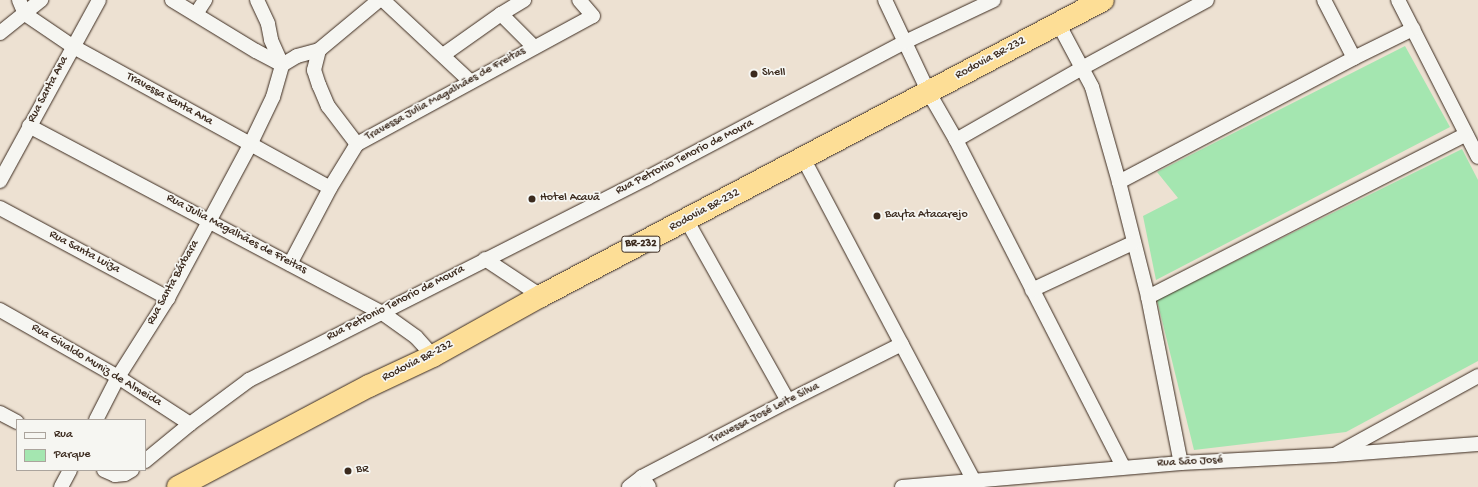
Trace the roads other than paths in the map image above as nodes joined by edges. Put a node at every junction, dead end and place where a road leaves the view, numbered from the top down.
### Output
1 (19, 0) edge
2 (41, 0) edge
3 (99, 0) edge
4 (172, 0) edge
5 (205, 0) edge
6 (257, 0) edge
7 (379, 0) edge
8 (383, 0) edge
9 (524, 0) edge
10 (579, 0) edge
11 (885, 0) edge
12 (994, 0) edge
13 (1207, 0) edge
14 (1324, 0) edge
15 (1398, 0) edge
16 (1092, 3) edge
17 (25, 14) junction
18 (196, 14) junction
19 (501, 14) junction
20 (1058, 24) junction
21 (1413, 29) junction
22 (0, 33) edge
23 (905, 42) junction
24 (72, 46) junction
25 (534, 47) junction
26 (319, 50) junction
27 (443, 55) junction
28 (1354, 58) junction
29 (282, 65) junction
30 (1082, 68) junction
31 (471, 82) junction
32 (929, 93) junction
33 (29, 126) junction
34 (1466, 134) junction
35 (956, 140) junction
36 (357, 144) junction
37 (250, 145) junction
38 (1478, 157) edge
39 (803, 158) junction
40 (0, 181) edge
41 (1119, 182) junction
42 (330, 188) junction
43 (0, 208) edge
44 (208, 219) junction
45 (687, 221) junction
46 (1133, 243) junction
47 (485, 259) junction
48 (290, 264) junction
49 (1032, 290) junction
50 (541, 296) junction
51 (1148, 297) junction
52 (168, 298) junction
53 (0, 310) edge
54 (381, 312) junction
55 (902, 344) junction
56 (433, 356) junction
57 (118, 376) junction
58 (1478, 376) edge
59 (788, 401) junction
60 (0, 413) edge
61 (96, 419) edge
62 (16, 421) edge
63 (190, 424) junction
64 (1478, 444) edge
65 (1334, 455) junction
66 (146, 460) edge
67 (1180, 462) junction
68 (1123, 467) junction
69 (69, 471) edge
70 (106, 471) edge
71 (130, 471) edge
72 (974, 481) junction
73 (646, 482) edge
74 (60, 486) edge
75 (178, 487) edge
76 (629, 487) edge
77 (902, 487) edge

1 - 17 street
2 - 17 street
3 - 24 street, Rua Santa Ana
4 - 18 street
5 - 18 street
6 - 29 street
7 - 26 street
8 - 27 street
9 - 19 street
10 - 25 street, Travessa Julia Magalhães de Freitas
11 - 23 street
12 - 23 street, Rua Petronio Tenorio de Moura
13 - 30 street
14 - 28 street
15 - 21 street
16 - 20 highway, Rodovia BR-232 / BR-232
17 - 22 street
17 - 24 street, Travessa Santa Ana
18 - 29 street
19 - 25 street
19 - 27 street
20 - 30 street
20 - 32 highway, Rodovia BR-232 / BR-232
21 - 28 street
21 - 34 street
23 - 32 street
23 - 47 street, Rua Petronio Tenorio de Moura
24 - 33 street, Rua Santa Ana
24 - 37 street, Travessa Santa Ana
25 - 31 street, Travessa Julia Magalhães de Freitas
26 - 29 street
26 - 36 street
27 - 31 street
28 - 41 street
29 - 37 street, Rua Santa Bárbara
30 - 35 street
30 - 41 street
31 - 36 street, Travessa Julia Magalhães de Freitas
32 - 35 street
32 - 39 highway, Rodovia BR-232 / BR-232
33 - 40 street, Rua Santa Ana
33 - 44 street, Rua Julia Magalhães de Freitas
34 - 38 street
34 - 51 street
35 - 49 street
36 - 42 street, Travessa Julia Magalhães de Freitas
37 - 42 street, Travessa Santa Ana
37 - 44 street, Rua Santa Bárbara
39 - 45 highway, Rodovia BR-232 / BR-232
39 - 55 street
41 - 46 street
42 - 48 street, Travessa Julia Magalhães de Freitas
43 - 52 street, Rua Santa Luiza
44 - 48 street, Rua Julia Magalhães de Freitas
44 - 52 street, Rua Santa Bárbara
45 - 50 highway, Rodovia BR-232 / BR-232
45 - 59 street
46 - 49 street
46 - 51 street
47 - 50 street
47 - 54 street, Rua Petronio Tenorio de Moura
48 - 54 street, Rua Julia Magalhães de Freitas
49 - 68 street
50 - 56 highway, Rodovia BR-232 / BR-232
51 - 67 street
52 - 57 street, Rua Santa Bárbara
53 - 57 street, Rua Givaldo Muniz de Almeida
54 - 56 street, Rua Julia Magalhães de Freitas
54 - 63 street, Rua Petronio Tenorio de Moura
55 - 59 street, Travessa José Leite Silva
55 - 72 street
56 - 75 highway, Rodovia BR-232 / BR-232
57 - 61 street, Rua Santa Bárbara
57 - 63 street, Rua Givaldo Muniz de Almeida
58 - 65 street
59 - 73 street, Travessa José Leite Silva
60 - 62 street
63 - 66 street, Rua Petronio Tenorio de Moura
64 - 65 street, Rua São José
65 - 67 street, Rua São José
67 - 68 street, Rua São José
68 - 72 street, Rua São José
69 - 74 street
70 - 71 street
72 - 77 street, Rua São José
73 - 76 street, Travessa José Leite Silva

